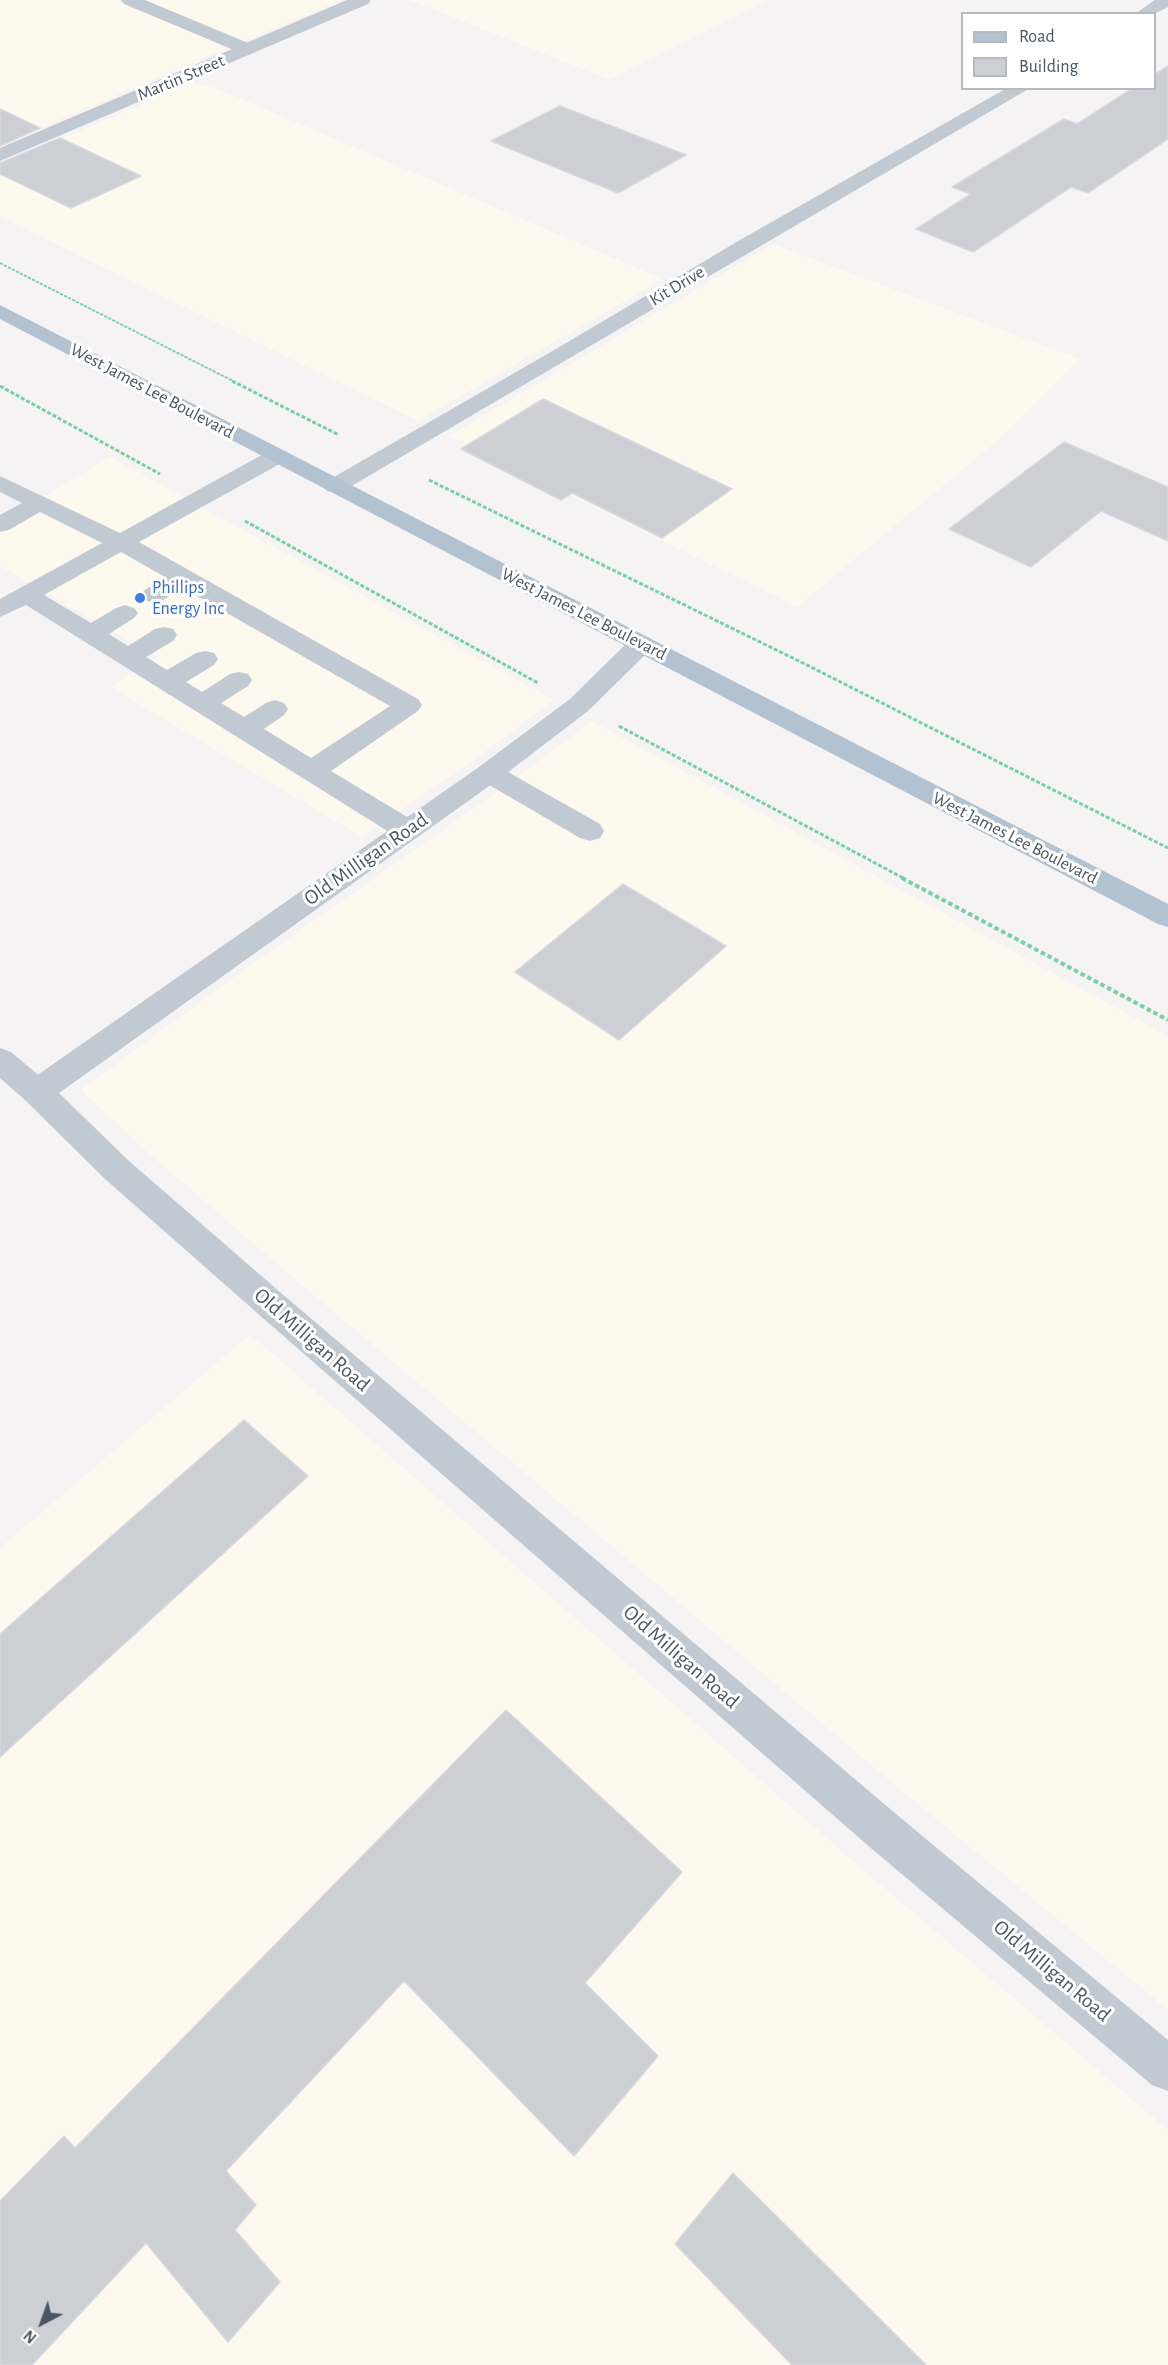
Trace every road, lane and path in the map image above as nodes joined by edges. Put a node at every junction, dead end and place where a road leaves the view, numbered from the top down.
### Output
1 (130, 0) edge
2 (362, 0) edge
3 (1167, 0) edge
4 (1146, 12) edge
5 (247, 49) junction
6 (1017, 90) edge
7 (0, 155) edge
8 (0, 264) edge
9 (0, 312) edge
10 (277, 456) junction
11 (384, 457) junction
12 (335, 486) junction
13 (4, 489) edge
14 (39, 503) junction
15 (0, 525) edge
16 (122, 543) junction
17 (182, 577) junction
18 (27, 595) junction
19 (154, 595) dead end
20 (222, 599) junction
21 (0, 609) edge
22 (125, 613) dead end
23 (199, 614) dead end
24 (264, 623) junction
25 (91, 634) junction
26 (164, 635) dead end
27 (241, 637) dead end
28 (297, 642) junction
29 (641, 644) junction
30 (128, 657) junction
31 (275, 657) dead end
32 (205, 659) dead end
33 (340, 666) junction
34 (239, 680) dead end
35 (168, 681) junction
36 (314, 683) dead end
37 (203, 703) junction
38 (275, 709) dead end
39 (245, 729) junction
40 (312, 771) junction
41 (489, 773) junction
42 (407, 830) junction
43 (590, 831) dead end
44 (1168, 848) edge
45 (1168, 918) edge
46 (0, 1059) edge
47 (37, 1092) junction
48 (1168, 2068) edge

1 - 5 street
2 - 5 street, Martin Street
3 - 4 street
5 - 7 street, Martin Street
6 - 11 street, Kit Drive
8 - 11 path
9 - 10 main road, West James Lee Boulevard
10 - 12 main road, West James Lee Boulevard
10 - 16 street
11 - 12 street, Kit Drive
11 - 44 path
12 - 29 main road, West James Lee Boulevard
13 - 14 street
14 - 15 street
14 - 16 street
16 - 17 street
16 - 18 street
17 - 19 street
17 - 20 street
18 - 21 street
18 - 25 street
20 - 23 street
20 - 24 street
22 - 25 street
24 - 27 street
24 - 28 street
25 - 30 street
26 - 30 street
28 - 31 street
28 - 33 street
29 - 41 street, Old Milligan Road
29 - 45 main road, West James Lee Boulevard
30 - 35 street
32 - 35 street
33 - 36 street
33 - 40 street
34 - 37 street
35 - 37 street
37 - 39 street
38 - 39 street
39 - 40 street
40 - 42 street
41 - 42 street, Old Milligan Road
41 - 43 street
42 - 47 street, Old Milligan Road
46 - 47 street
47 - 48 street, Old Milligan Road

